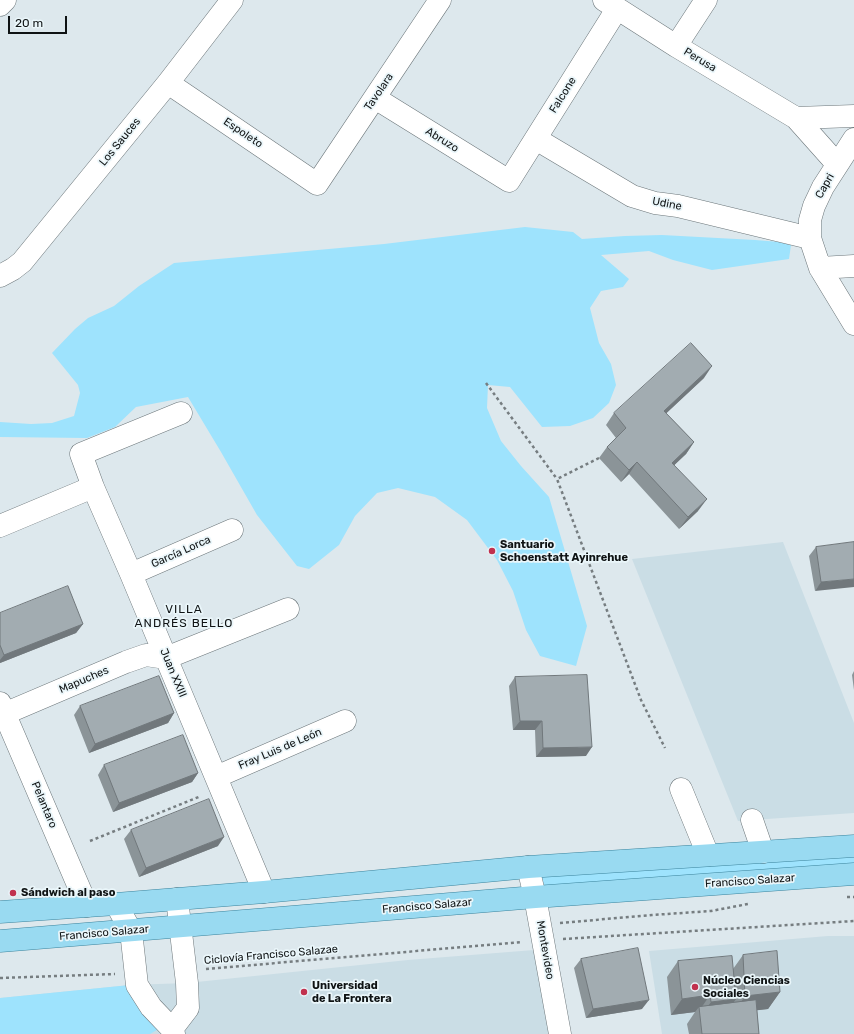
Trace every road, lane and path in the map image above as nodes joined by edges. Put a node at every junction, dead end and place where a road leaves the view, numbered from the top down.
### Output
1 (5, 0) edge
2 (232, 0) edge
3 (440, 0) edge
4 (706, 0) edge
5 (611, 4) edge
6 (0, 5) edge
7 (676, 46) junction
8 (168, 83) junction
9 (375, 98) junction
10 (854, 116) edge
11 (796, 118) junction
12 (536, 139) junction
13 (854, 139) edge
14 (837, 164) junction
15 (509, 181) joint
16 (317, 184) joint
17 (810, 238) junction
18 (854, 266) edge
19 (820, 268) junction
20 (0, 276) edge
21 (854, 324) edge
22 (486, 383) dead end
23 (181, 413) dead end
24 (599, 458) dead end
25 (557, 479) junction
26 (93, 487) junction
27 (0, 526) edge
28 (232, 530) dead end
29 (131, 574) junction
30 (288, 609) dead end
31 (166, 658) junction
32 (2, 708) edge
33 (345, 721) dead end
34 (665, 748) dead end
35 (216, 777) junction
36 (681, 790) dead end
37 (202, 795) dead end
38 (752, 820) dead end
39 (90, 841) dead end
40 (854, 846) edge
41 (763, 852) junction
42 (708, 856) junction
43 (528, 867) junction
44 (854, 874) edge
45 (264, 892) junction
46 (846, 897) dead end
47 (854, 897) edge
48 (535, 898) junction
49 (177, 899) junction
50 (116, 904) junction
51 (749, 904) dead end
52 (87, 906) junction
53 (0, 912) edge
54 (854, 921) edge
55 (181, 926) junction
56 (131, 930) junction
57 (542, 932) junction
58 (0, 941) edge
59 (185, 970) junction
60 (135, 973) junction
61 (0, 978) edge
62 (173, 1031) edge
63 (560, 1034) edge

1 - 6 street
2 - 8 street, Los Sauces
3 - 9 street, Tavolara
4 - 7 street
5 - 7 street, Perusa
5 - 12 street, Falcone
7 - 11 street, Perusa
8 - 16 street, Espoleto
8 - 20 street, Los Sauces
9 - 15 street, Abruzo
9 - 16 street, Tavolara
10 - 11 street
11 - 14 street, Perusa
12 - 15 street, Falcone
12 - 17 street, Udine
13 - 14 street, Capri
14 - 17 street, Capri
17 - 19 street
18 - 19 street
19 - 21 street
22 - 25 path
23 - 26 street, Juan XXIII
24 - 25 path
25 - 34 path
26 - 27 street
26 - 29 street, Juan XXIII
28 - 29 street, García Lorca
29 - 31 street, Juan XXIII
30 - 31 street
31 - 32 street, Mapuches
31 - 35 street, Juan XXIII
32 - 52 street, Pelantaro
33 - 35 street, Fray Luis de León
35 - 45 street, Juan XXIII
36 - 42 street
37 - 39 path
38 - 41 street
40 - 41 main road
41 - 42 main road
42 - 43 main road
43 - 45 main road
43 - 48 street, Montevideo
44 - 48 main road, Francisco Salazar
45 - 49 main road
46 - 47 path
48 - 55 main road, Francisco Salazar
48 - 57 street, Montevideo
49 - 50 main road
49 - 55 street
50 - 52 main road
50 - 56 street
51 - 57 path
52 - 53 main road
54 - 57 path
55 - 56 main road, Francisco Salazar
55 - 59 street
56 - 58 main road, Francisco Salazar
56 - 60 street
57 - 59 path, Ciclovía Francisco Salazae
57 - 63 street, Montevideo
59 - 62 street
60 - 61 path
60 - 62 street

